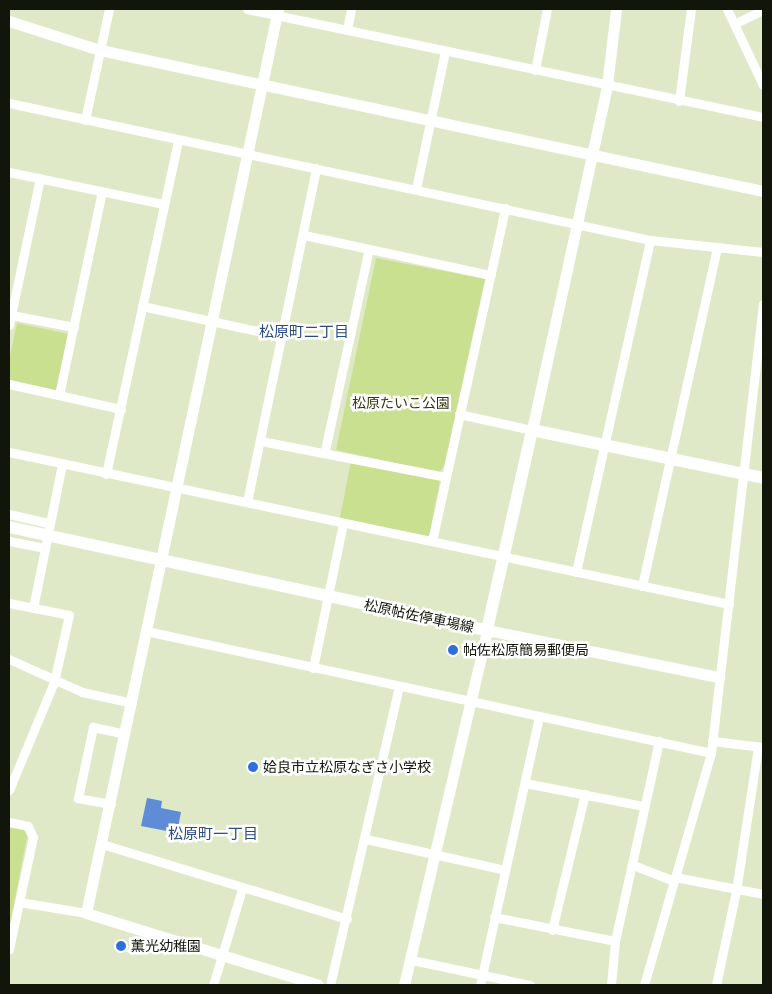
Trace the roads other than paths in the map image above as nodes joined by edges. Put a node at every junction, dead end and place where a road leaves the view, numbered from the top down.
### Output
1 (110, 9) edge
2 (247, 9) edge
3 (351, 9) edge
4 (547, 9) edge
5 (616, 9) edge
6 (691, 9) edge
7 (727, 9) edge
8 (763, 10) edge
9 (277, 12) edge
10 (9, 21) edge
11 (734, 24) junction
12 (347, 30) junction
13 (100, 50) junction
14 (445, 51) junction
15 (535, 70) junction
16 (263, 84) junction
17 (607, 85) junction
18 (763, 85) edge
19 (679, 101) junction
20 (9, 103) edge
21 (763, 117) edge
22 (85, 120) junction
23 (428, 123) junction
24 (178, 140) junction
25 (593, 154) junction
26 (249, 155) junction
27 (316, 168) junction
28 (9, 172) edge
29 (40, 178) junction
30 (416, 189) junction
31 (102, 191) junction
32 (763, 191) edge
33 (164, 204) junction
34 (505, 208) junction
35 (579, 224) junction
36 (304, 235) junction
37 (650, 240) junction
38 (717, 247) junction
39 (369, 248) junction
40 (763, 252) edge
41 (491, 275) junction
42 (763, 304) edge
43 (142, 306) junction
44 (10, 320) edge
45 (213, 321) junction
46 (74, 327) junction
47 (281, 336) junction
48 (9, 384) edge
49 (59, 395) junction
50 (122, 408) junction
51 (459, 414) junction
52 (532, 430) junction
53 (261, 441) junction
54 (604, 444) junction
55 (325, 450) junction
56 (9, 452) edge
57 (670, 458) junction
58 (62, 464) junction
59 (741, 473) junction
60 (106, 474) junction
61 (446, 477) junction
62 (763, 478) edge
63 (177, 489) junction
64 (247, 502) junction
65 (9, 514) edge
66 (343, 523) junction
67 (9, 527) edge
68 (44, 531) junction
69 (432, 541) junction
70 (9, 542) edge
71 (44, 548) junction
72 (502, 556) junction
73 (162, 560) junction
74 (576, 572) junction
75 (642, 586) junction
76 (329, 598) junction
77 (9, 603) edge
78 (728, 604) junction
79 (32, 608) junction
80 (487, 630) junction
81 (146, 632) junction
82 (9, 660) edge
83 (313, 668) junction
84 (719, 678) junction
85 (54, 682) junction
86 (399, 686) junction
87 (472, 702) junction
88 (132, 703) junction
89 (539, 717) junction
90 (125, 734) junction
91 (659, 740) junction
92 (712, 741) junction
93 (761, 748) edge
94 (712, 753) junction
95 (13, 768) edge
96 (525, 783) junction
97 (9, 790) edge
98 (585, 794) junction
99 (110, 804) junction
100 (643, 806) junction
101 (9, 822) edge
102 (366, 840) junction
103 (102, 844) junction
104 (437, 856) junction
105 (633, 865) junction
106 (505, 870) junction
107 (674, 879) junction
108 (242, 889) junction
109 (736, 891) junction
110 (763, 894) edge
111 (19, 902) junction
112 (86, 913) junction
113 (494, 917) junction
114 (347, 919) junction
115 (552, 930) junction
116 (615, 941) junction
117 (9, 949) edge
118 (222, 957) junction
119 (412, 960) junction
120 (482, 976) junction
121 (213, 985) edge
122 (318, 985) edge
123 (330, 985) edge
124 (404, 985) edge
125 (480, 985) edge
126 (530, 985) edge
127 (612, 985) edge
128 (644, 985) edge
129 (716, 985) edge

1 - 13 street
2 - 9 street
3 - 12 street
4 - 15 street
5 - 17 street
6 - 19 street
7 - 11 street
8 - 11 street
9 - 12 street
9 - 16 street
10 - 13 street
11 - 18 street
12 - 14 street
13 - 16 street
13 - 22 street
14 - 15 street
14 - 23 street
15 - 17 street
16 - 23 street
16 - 26 street
17 - 19 street
17 - 25 street
19 - 21 street
20 - 22 street
22 - 24 street
23 - 25 street
23 - 30 street
24 - 26 street
24 - 33 street
25 - 32 street
25 - 35 street
26 - 27 street
26 - 45 street
27 - 30 street
27 - 36 street
28 - 29 street
29 - 31 street
29 - 44 street
30 - 34 street
31 - 33 street
31 - 46 street
33 - 43 street
34 - 35 street
34 - 41 street
35 - 37 street
35 - 52 street
36 - 39 street
36 - 47 street
37 - 38 street
37 - 54 street
38 - 40 street
38 - 57 street
39 - 41 street
39 - 55 street
41 - 51 street
42 - 59 street
43 - 45 street
43 - 50 street
44 - 46 street
45 - 47 street
45 - 63 street
46 - 49 street
47 - 53 street
48 - 49 street
49 - 50 street
50 - 60 street
51 - 52 street
51 - 61 street
52 - 54 main road
52 - 72 main road, 松原帖佐停車場線
53 - 55 street
53 - 64 street
54 - 57 main road
54 - 74 street
55 - 61 street
56 - 58 street
57 - 59 main road
57 - 75 street
58 - 60 street
58 - 68 street
59 - 62 main road
59 - 78 street
60 - 63 street
61 - 69 street
63 - 64 street
63 - 73 street
64 - 66 street
65 - 68 street
66 - 69 street
66 - 76 street
67 - 68 main road, 松原帖佐停車場線
68 - 71 street
68 - 73 main road, 松原帖佐停車場線
69 - 72 street
70 - 71 street
71 - 79 street
72 - 74 street
72 - 80 main road, 松原帖佐停車場線
73 - 76 main road, 松原帖佐停車場線
73 - 81 street
74 - 75 street
75 - 78 street
76 - 80 main road, 松原帖佐停車場線
76 - 83 street
77 - 79 street
78 - 84 street
79 - 85 street
80 - 84 street
80 - 87 street
81 - 83 street
81 - 88 street
82 - 85 street
83 - 86 street
84 - 92 street
85 - 88 street
85 - 95 street
86 - 87 street
86 - 102 street
87 - 89 street
87 - 104 street
88 - 90 street
89 - 91 street
89 - 96 street
90 - 99 street
90 - 99 street
91 - 94 street
91 - 100 street
92 - 93 street
92 - 94 street
93 - 109 street
94 - 107 street
95 - 97 street
96 - 98 street
96 - 106 street
98 - 100 street
98 - 115 street
99 - 103 street
100 - 105 street
101 - 111 street
102 - 104 street
102 - 114 street
103 - 108 street
103 - 112 street
104 - 106 street
104 - 119 street
105 - 107 street
105 - 116 street
106 - 113 street
107 - 109 street
107 - 128 street
108 - 114 street
108 - 118 street
109 - 110 street
109 - 129 street
111 - 112 street
111 - 117 street
112 - 118 street
113 - 115 street
113 - 120 street
114 - 123 street
115 - 116 street
116 - 127 street
118 - 121 street
118 - 122 street
119 - 120 street
119 - 124 street
120 - 125 street
120 - 126 street

